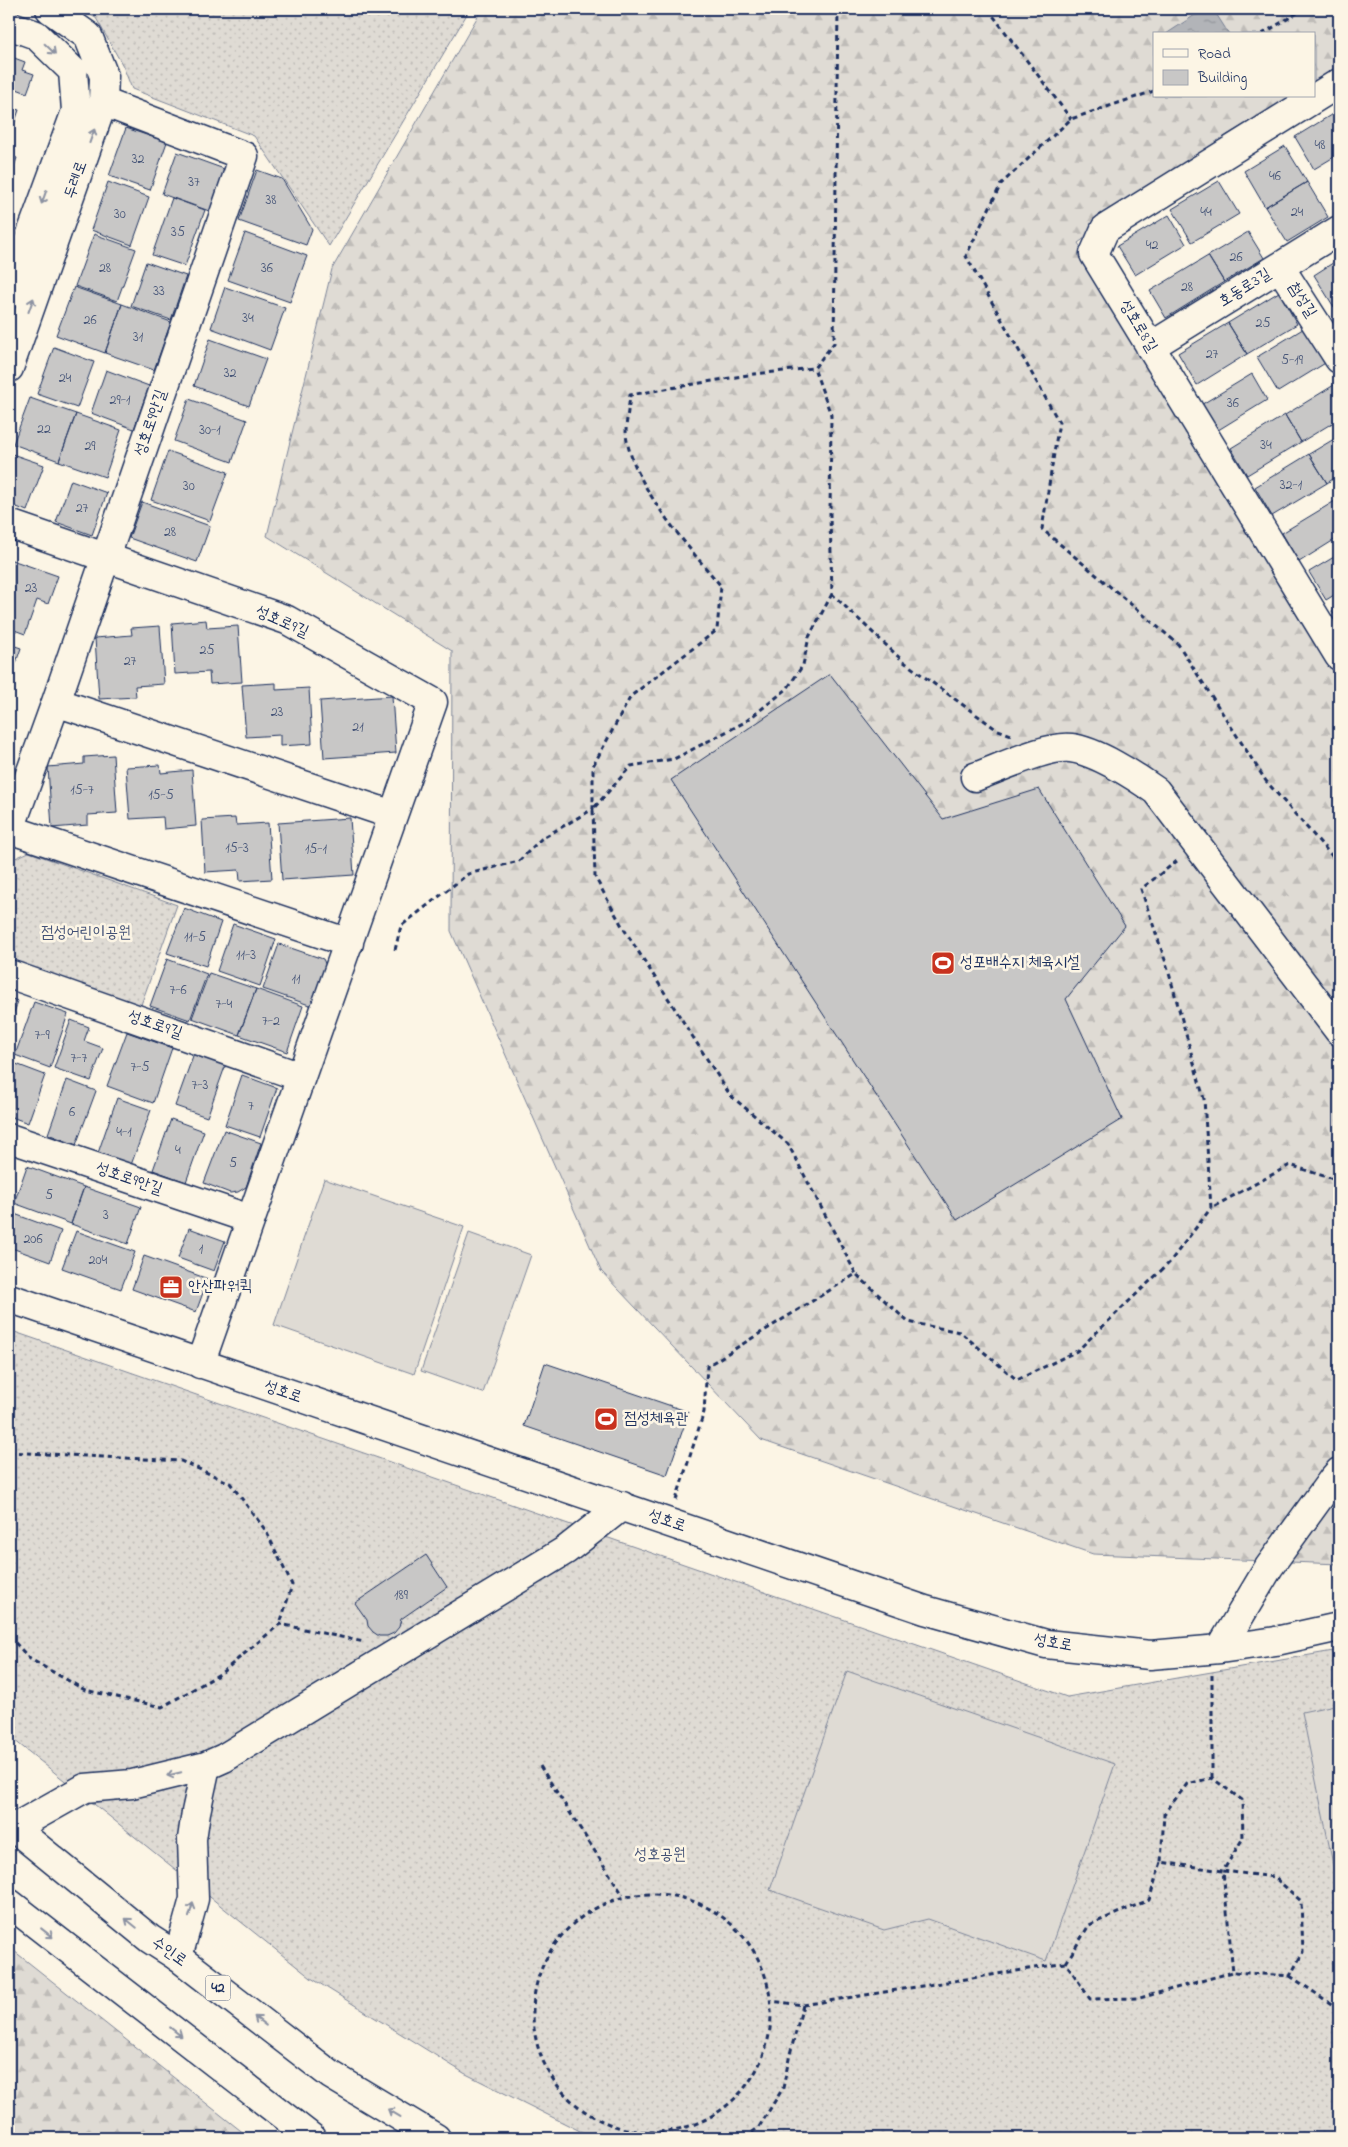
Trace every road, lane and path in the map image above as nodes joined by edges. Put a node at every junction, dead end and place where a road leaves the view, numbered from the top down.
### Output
1 (50, 9) edge
2 (838, 9) edge
3 (988, 9) edge
4 (1304, 9) edge
5 (9, 26) edge
6 (1265, 32) edge
7 (1339, 83) edge
8 (1153, 92) edge
9 (1316, 97) edge
10 (1315, 98) edge
11 (104, 102) junction
12 (1071, 119) junction
13 (1339, 230) edge
14 (1280, 266) junction
15 (9, 294) edge
16 (1150, 347) junction
17 (1339, 359) edge
18 (9, 368) edge
19 (814, 368) junction
20 (9, 524) edge
21 (105, 557) junction
22 (832, 594) junction
23 (1339, 656) edge
24 (56, 702) junction
25 (1014, 736) dead end
26 (975, 777) dead end
27 (593, 809) junction
28 (393, 815) junction
29 (9, 830) edge
30 (1198, 844) junction
31 (1339, 864) edge
32 (349, 943) junction
33 (395, 950) dead end
34 (9, 974) edge
35 (1339, 1031) edge
36 (301, 1077) junction
37 (9, 1138) edge
38 (1339, 1181) edge
39 (1211, 1208) junction
40 (250, 1219) junction
41 (856, 1274) junction
42 (9, 1298) edge
43 (200, 1364) junction
44 (9, 1452) edge
45 (1339, 1472) edge
46 (622, 1506) junction
47 (668, 1522) junction
48 (280, 1624) junction
49 (1339, 1627) edge
50 (9, 1636) edge
51 (1216, 1649) junction
52 (399, 1650) junction
53 (206, 1766) junction
54 (540, 1766) dead end
55 (1212, 1778) junction
56 (11, 1826) edge
57 (1161, 1862) junction
58 (1223, 1871) junction
59 (624, 1896) junction
60 (9, 1903) edge
61 (178, 1957) junction
62 (1066, 1963) junction
63 (1233, 1972) junction
64 (1290, 1976) junction
65 (771, 2001) junction
66 (803, 2005) junction
67 (1339, 2009) edge
68 (312, 2138) edge
69 (436, 2138) edge
70 (745, 2138) edge

1 - 11 main road, 두레로
2 - 19 path
3 - 12 path
4 - 6 path
5 -> 15 main road, 두레로
7 - 9 main road, 성호로8길
8 - 12 path
10 - 16 main road, 성호로8길
18 -> 11 main road, 두레로
11 - 21 main road, 성호로9안길
12 - 31 path
13 - 14 main road, 호동로3길
14 - 16 main road, 호동로3길
14 - 17 main road, 첨성길
16 - 23 main road, 성호로8길
19 - 22 path
19 - 27 path
20 - 21 main road, 성호로9길
21 - 24 main road, 성호로9안길
21 - 28 main road, 성호로9길
22 - 25 path
22 - 27 path
24 - 28 main road
24 - 29 main road, 성호로9안길
26 - 30 main road
27 - 33 path
27 - 41 path
28 - 32 main road, 성호로9길
29 - 32 main road
30 - 35 main road
30 - 39 path
32 - 36 main road, 성호로9길
34 - 36 main road, 성호로9길
36 - 40 main road, 성호로9길
37 - 40 main road, 성호로9안길
38 - 39 path
39 - 41 path
40 - 43 main road, 성호로9길
41 - 47 path
42 - 43 main road, 성호로
43 - 46 main road, 성호로
44 - 48 path
45 - 51 main road
46 - 47 main road, 성호로
46 - 52 main road
47 - 51 main road, 성호로
48 - 50 path
48 - 52 path
49 - 51 main road, 성호로
51 - 55 path
52 - 53 main road
53 -> 56 main road
61 -> 53 main road
54 - 59 path
55 - 57 path
55 - 58 path
61 -> 56 main road, 수인로 / 42
57 - 58 path
57 - 62 path
58 - 63 path
58 - 64 path
59 - 65 path
59 - 65 path
60 -> 68 main road
69 -> 61 main road, 수인로 / 42
62 - 63 path
62 - 66 path
63 - 64 path
64 - 67 path
65 - 66 path
66 - 70 path

